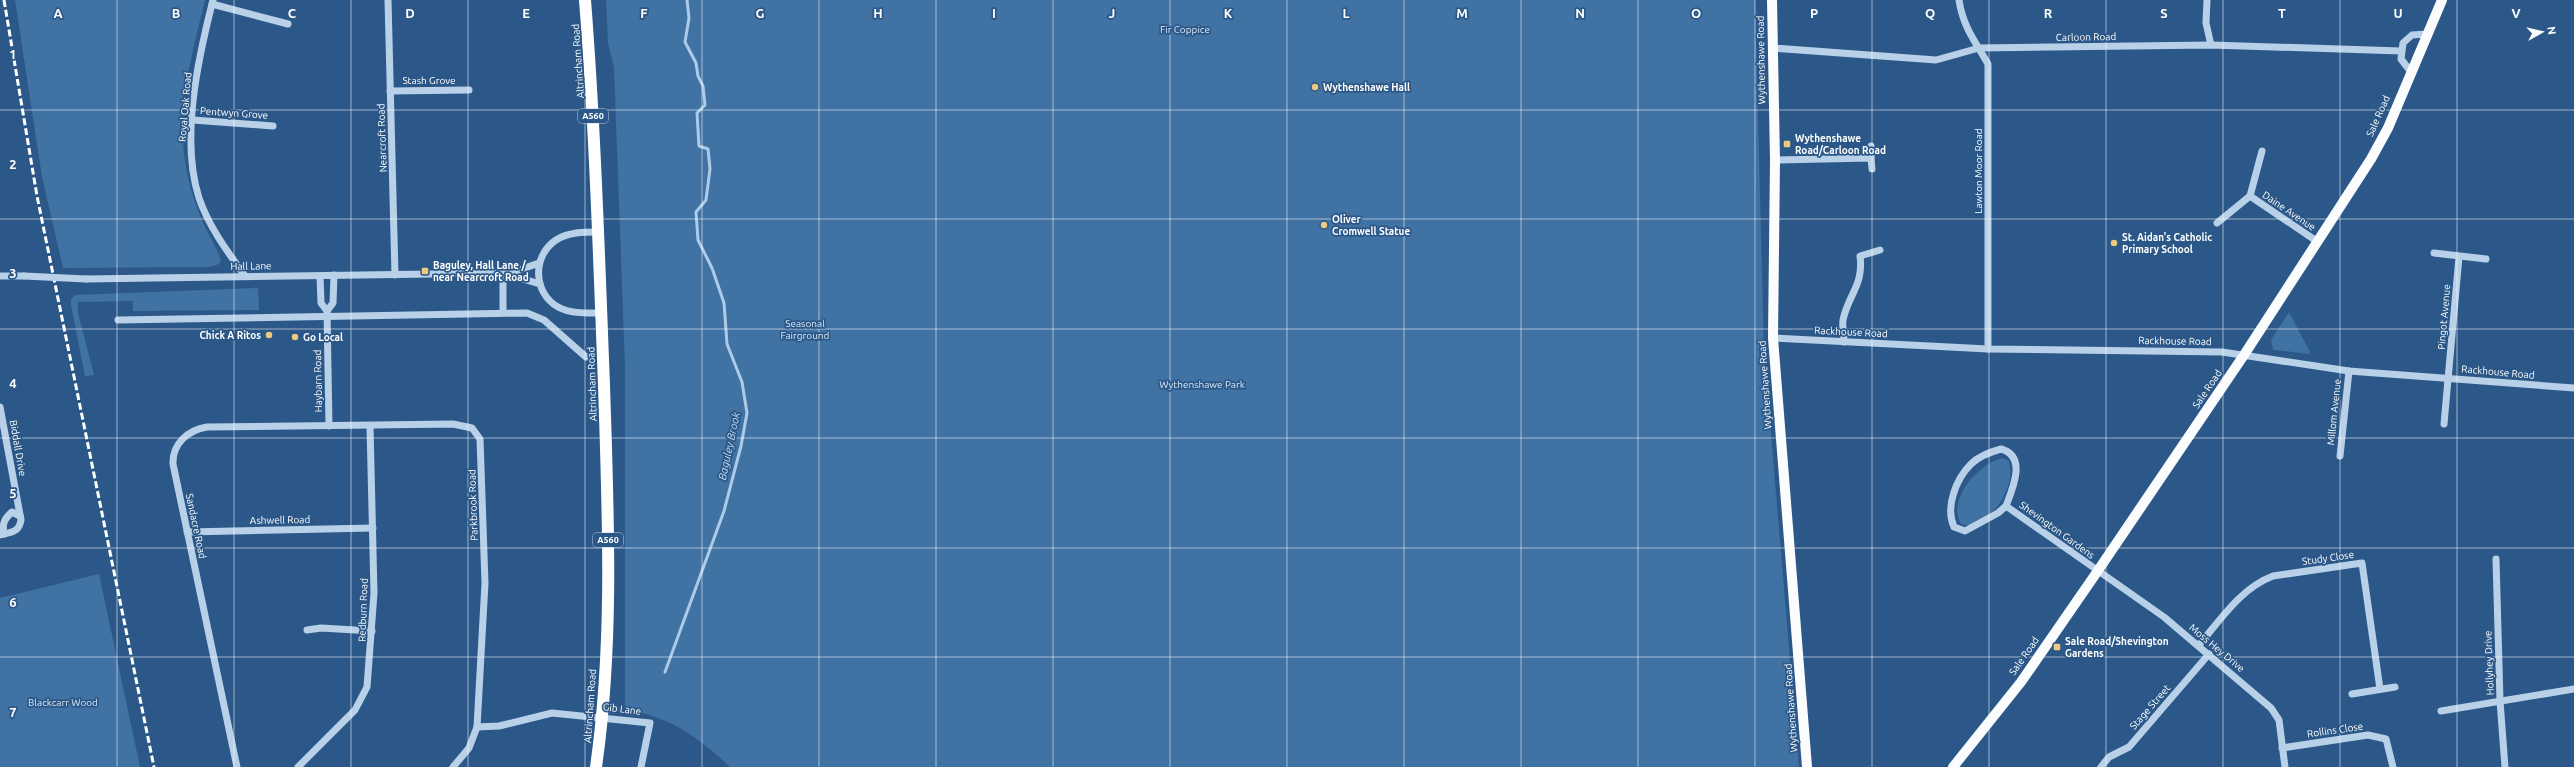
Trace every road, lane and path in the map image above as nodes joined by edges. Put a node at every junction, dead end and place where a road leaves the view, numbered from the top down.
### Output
1 (388, 0) edge
2 (585, 0) edge
3 (1772, 0) edge
4 (1959, 0) edge
5 (2207, 0) edge
6 (2442, 0) edge
7 (212, 2) edge
8 (288, 24) dead end
9 (2427, 34) junction
10 (2211, 45) junction
11 (1773, 48) junction
12 (1979, 48) junction
13 (2401, 51) junction
14 (2411, 72) junction
15 (469, 90) dead end
16 (390, 91) junction
17 (193, 120) junction
18 (273, 126) dead end
19 (1871, 146) dead end
20 (2262, 151) dead end
21 (1870, 158) junction
22 (1775, 160) junction
23 (1872, 169) dead end
24 (2250, 196) junction
25 (2217, 223) dead end
26 (598, 232) junction
27 (2318, 242) junction
28 (1880, 250) dead end
29 (2434, 253) dead end
30 (2459, 257) junction
31 (2486, 259) dead end
32 (539, 263) junction
33 (505, 274) junction
34 (334, 275) junction
35 (395, 275) junction
36 (0, 276) edge
37 (245, 276) junction
38 (320, 276) junction
39 (540, 284) junction
40 (503, 312) junction
41 (327, 313) junction
42 (601, 313) junction
43 (118, 320) dead end
44 (1774, 338) junction
45 (1844, 342) junction
46 (1988, 349) junction
47 (2244, 355) junction
48 (586, 357) dead end
49 (2349, 371) junction
50 (2449, 378) junction
51 (2574, 388) edge
52 (0, 408) edge
53 (2444, 424) dead end
54 (329, 426) junction
55 (370, 426) junction
56 (2340, 456) dead end
57 (2006, 506) junction
58 (20, 516) junction
59 (373, 528) junction
60 (187, 532) junction
61 (2, 534) edge
62 (2496, 559) dead end
63 (2097, 572) junction
64 (307, 630) dead end
65 (372, 632) junction
66 (2199, 645) junction
67 (2209, 654) junction
68 (2395, 687) dead end
69 (2380, 689) junction
70 (2574, 689) edge
71 (2352, 694) dead end
72 (2500, 701) junction
73 (2441, 711) dead end
74 (602, 716) junction
75 (477, 727) junction
76 (2282, 748) junction
77 (237, 767) edge
78 (298, 767) edge
79 (453, 767) edge
80 (596, 767) edge
81 (641, 767) edge
82 (1807, 767) edge
83 (1953, 767) edge
84 (2101, 767) edge
85 (2285, 767) edge
86 (2393, 767) edge
87 (2505, 767) edge

1 - 16 street, Nearcroft Road
2 - 26 highway, Altrincham Road / A560
3 - 11 main road, Wythenshawe Road
4 - 12 street, Lawton Moor Road
5 - 10 street
6 - 9 main road, Sale Road
7 - 8 street
7 - 17 street, Royal Oak Road
9 - 13 street
9 - 14 main road, Sale Road
10 - 12 street, Carloon Road
10 - 13 street, Carloon Road
11 - 12 street, Carloon Road
11 - 22 main road, Wythenshawe Road
12 - 46 street, Lawton Moor Road
13 - 14 street
14 - 27 main road, Sale Road
15 - 16 street, Stash Grove
16 - 35 street, Nearcroft Road
17 - 18 street, Pentwyn Grove
17 - 37 street, Royal Oak Road
19 - 21 street
20 - 24 street, Daine Avenue
21 - 22 street
21 - 23 street
22 - 44 main road, Wythenshawe Road
24 - 25 street, Daine Avenue
24 - 27 street, Daine Avenue
26 - 32 street
26 - 42 highway, Altrincham Road / A560
27 - 47 main road, Sale Road
28 - 45 street
29 - 30 street
30 - 31 street
30 - 50 street, Pingot Avenue
32 - 33 street, Hall Lane
32 - 39 street
33 - 35 street, Hall Lane
33 - 39 street, Hall Lane
33 - 40 street
34 - 35 street, Hall Lane
34 - 38 street, Hall Lane
34 - 41 street, Haybarn Road
36 - 37 street, Hall Lane, bridge
37 - 38 street, Hall Lane
38 - 41 street, Haybarn Road
39 - 42 street
40 - 41 street
40 - 48 street
41 - 43 street
41 - 54 street, Haybarn Road
42 - 74 highway, Altrincham Road / A560
44 - 45 street, Rackhouse Road
44 - 82 main road, Wythenshawe Road
45 - 46 street, Rackhouse Road
46 - 47 street, Rackhouse Road
47 - 49 street, Rackhouse Road
47 - 63 main road, Sale Road
49 - 50 street, Rackhouse Road
49 - 56 street, Millom Avenue
50 - 51 street, Rackhouse Road
50 - 53 street, Pingot Avenue
52 - 58 street, Biddall Drive
54 - 55 street, Parkbrook Road
54 - 60 street, Sandacre Road
55 - 59 street, Redburn Road
55 - 75 street, Parkbrook Road
57 - 57 street, Shevington Gardens
57 - 63 street, Shevington Gardens
58 - 61 street
58 - 61 street
59 - 60 street, Ashwell Road
59 - 65 street, Redburn Road
60 - 77 street, Sandacre Road
62 - 72 street, Hollyhey Drive
63 - 66 street, Moss Hey Drive
63 - 83 main road, Sale Road
64 - 65 street
65 - 78 street, Redburn Road
66 - 67 street, Moss Hey Drive
66 - 69 street, Study Close
67 - 76 street, Moss Hey Drive
67 - 84 street, Stage Street
68 - 69 street
69 - 71 street
70 - 72 street
72 - 73 street
72 - 87 street, Hollyhey Drive
74 - 75 street, Gib Lane
74 - 80 highway, Altrincham Road / A560
74 - 81 street, Gib Lane
75 - 79 street, Parkbrook Road
76 - 85 street, Moss Hey Drive
76 - 86 street, Rollins Close

